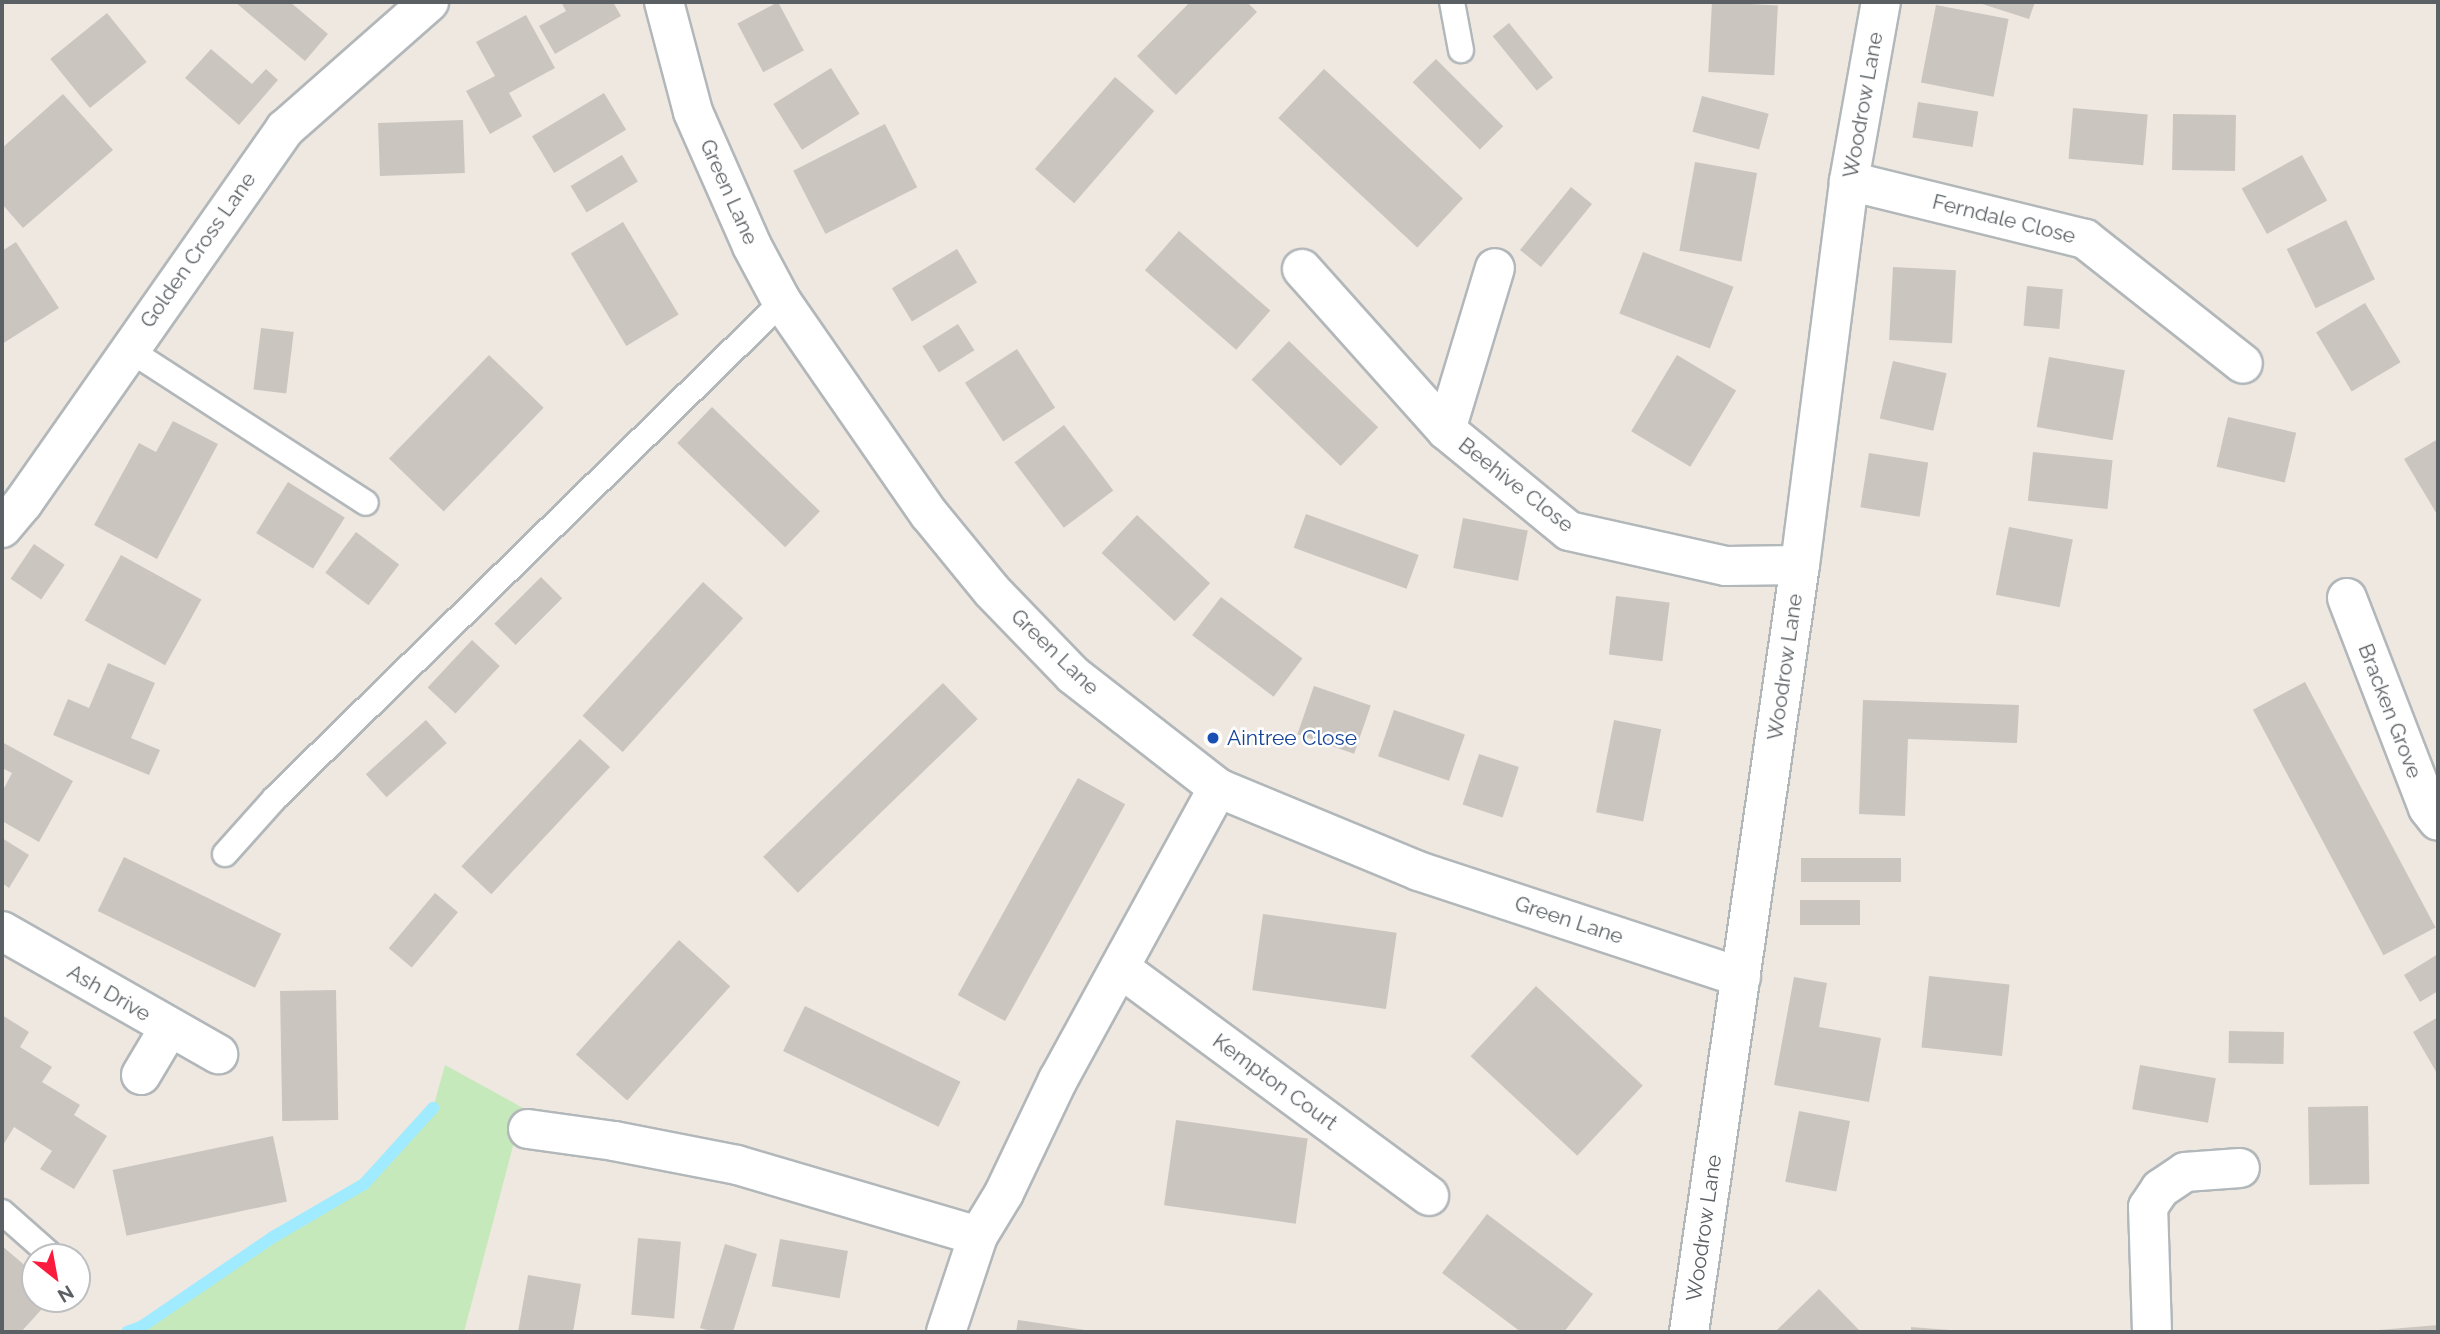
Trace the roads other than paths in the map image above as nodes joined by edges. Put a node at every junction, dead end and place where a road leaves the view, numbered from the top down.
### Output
1 (429, 2) edge
2 (664, 2) edge
3 (1452, 2) edge
4 (1881, 2) edge
5 (1461, 50) dead end
6 (1849, 181) junction
7 (1495, 268) dead end
8 (1302, 269) dead end
9 (782, 302) junction
10 (128, 349) junction
11 (2243, 364) dead end
12 (1446, 430) junction
13 (366, 503) dead end
14 (2, 528) edge
15 (1800, 565) junction
16 (2347, 598) dead end
17 (1218, 788) junction
18 (2438, 821) edge
19 (225, 855) dead end
20 (2, 931) edge
21 (1120, 968) junction
22 (1741, 977) junction
23 (169, 1028) junction
24 (218, 1054) dead end
25 (141, 1075) dead end
26 (528, 1129) dead end
27 (2240, 1168) dead end
28 (1429, 1196) dead end
29 (2, 1212) edge
30 (978, 1236) junction
31 (37, 1243) edge
32 (946, 1332) edge
33 (1689, 1332) edge
34 (2152, 1332) edge

1 - 10 street, Golden Cross Lane
2 - 9 street, Green Lane
3 - 5 lane
4 - 6 street, Woodrow Lane
6 - 11 street, Ferndale Close
6 - 15 street, Woodrow Lane
7 - 12 street
8 - 12 street, Beehive Close
9 - 17 street, Green Lane
9 - 19 lane
10 - 13 lane
10 - 14 street, Golden Cross Lane
12 - 15 street, Beehive Close
15 - 22 street, Woodrow Lane
16 - 18 street, Bracken Grove
17 - 21 street
17 - 22 street, Green Lane
20 - 23 street, Ash Drive
21 - 28 street, Kempton Court
21 - 30 street
22 - 33 street, Woodrow Lane
23 - 24 street, Ash Drive
23 - 25 street
26 - 30 street
27 - 34 street
29 - 31 lane
30 - 32 street

